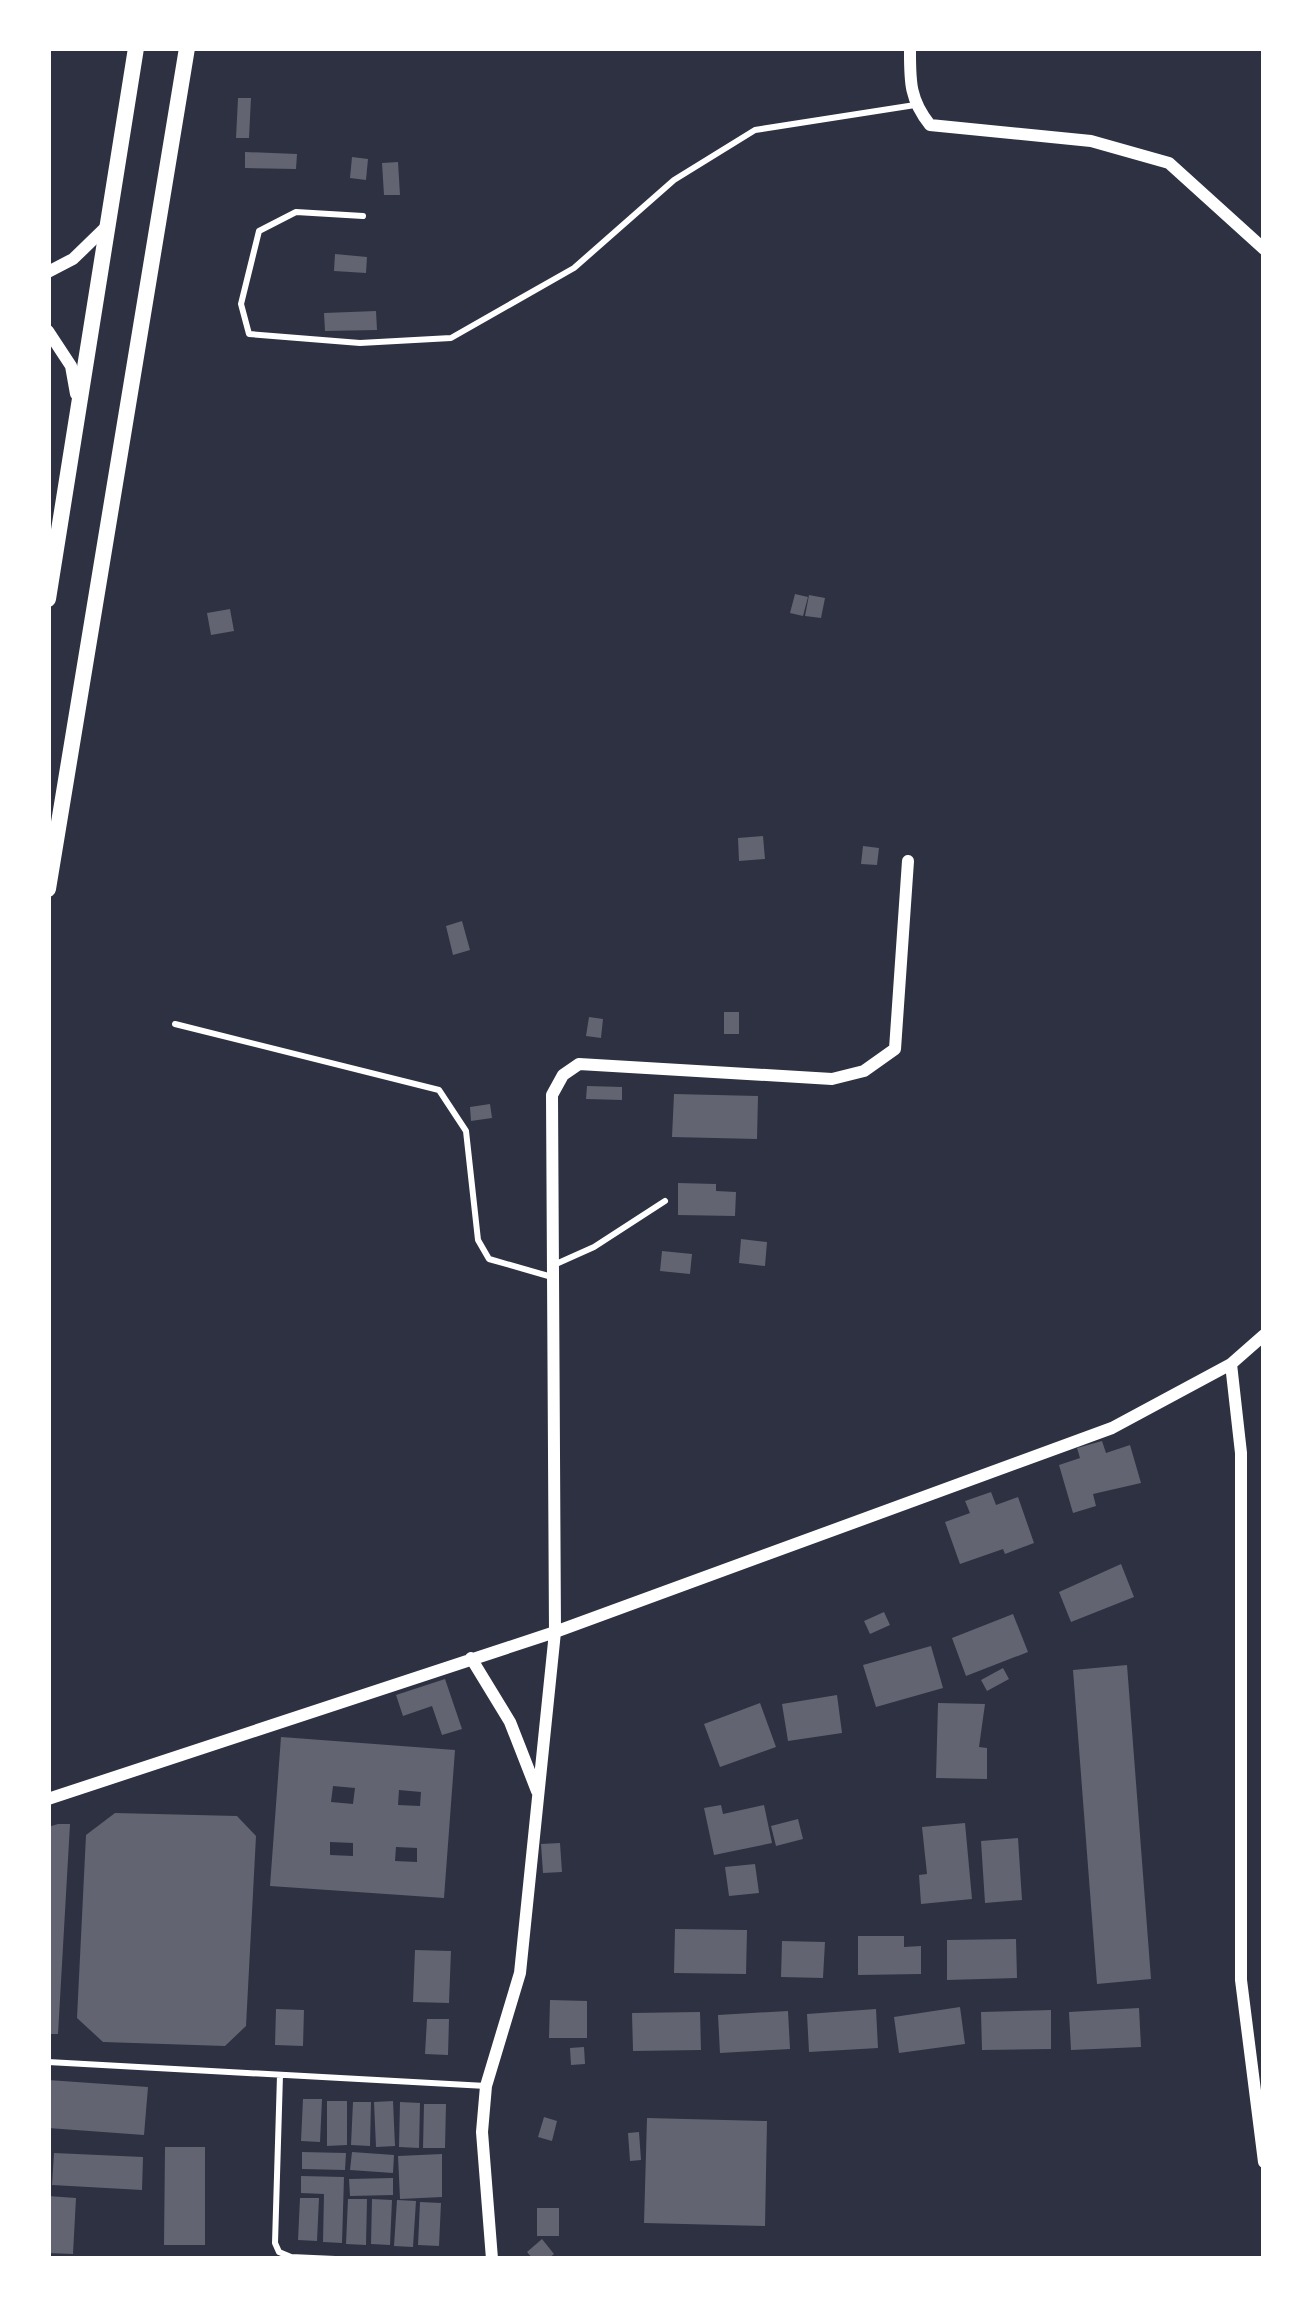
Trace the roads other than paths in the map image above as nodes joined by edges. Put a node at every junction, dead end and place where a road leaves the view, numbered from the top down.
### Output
1 (136, 48) edge
2 (187, 48) edge
3 (910, 48) edge
4 (914, 105) junction
5 (363, 216) dead end
6 (106, 227) junction
7 (1264, 249) edge
8 (48, 272) edge
9 (48, 331) edge
10 (80, 417) junction
11 (48, 599) edge
12 (908, 862) dead end
13 (48, 889) edge
14 (175, 1024) dead end
15 (665, 1201) dead end
16 (553, 1271) junction
17 (1264, 1335) edge
18 (1232, 1364) junction
19 (555, 1632) junction
20 (471, 1658) junction
21 (538, 1794) junction
22 (48, 1799) edge
23 (48, 2062) edge
24 (280, 2075) junction
25 (486, 2086) junction
26 (1264, 2162) edge
27 (335, 2259) edge
28 (492, 2259) edge

1 - 6 main road
2 - 13 main road
3 - 4 street
4 - 5 lane
4 - 7 street
6 - 8 street
6 - 10 main road
9 - 10 street
10 - 11 main road
12 - 16 street
14 - 16 lane
15 - 16 lane
16 - 19 street
17 - 18 street
18 - 19 street
18 - 26 street
19 - 20 street
19 - 21 street
20 - 21 street
20 - 22 street
21 - 25 street
23 - 24 lane
24 - 25 lane
24 - 27 lane
25 - 28 street

